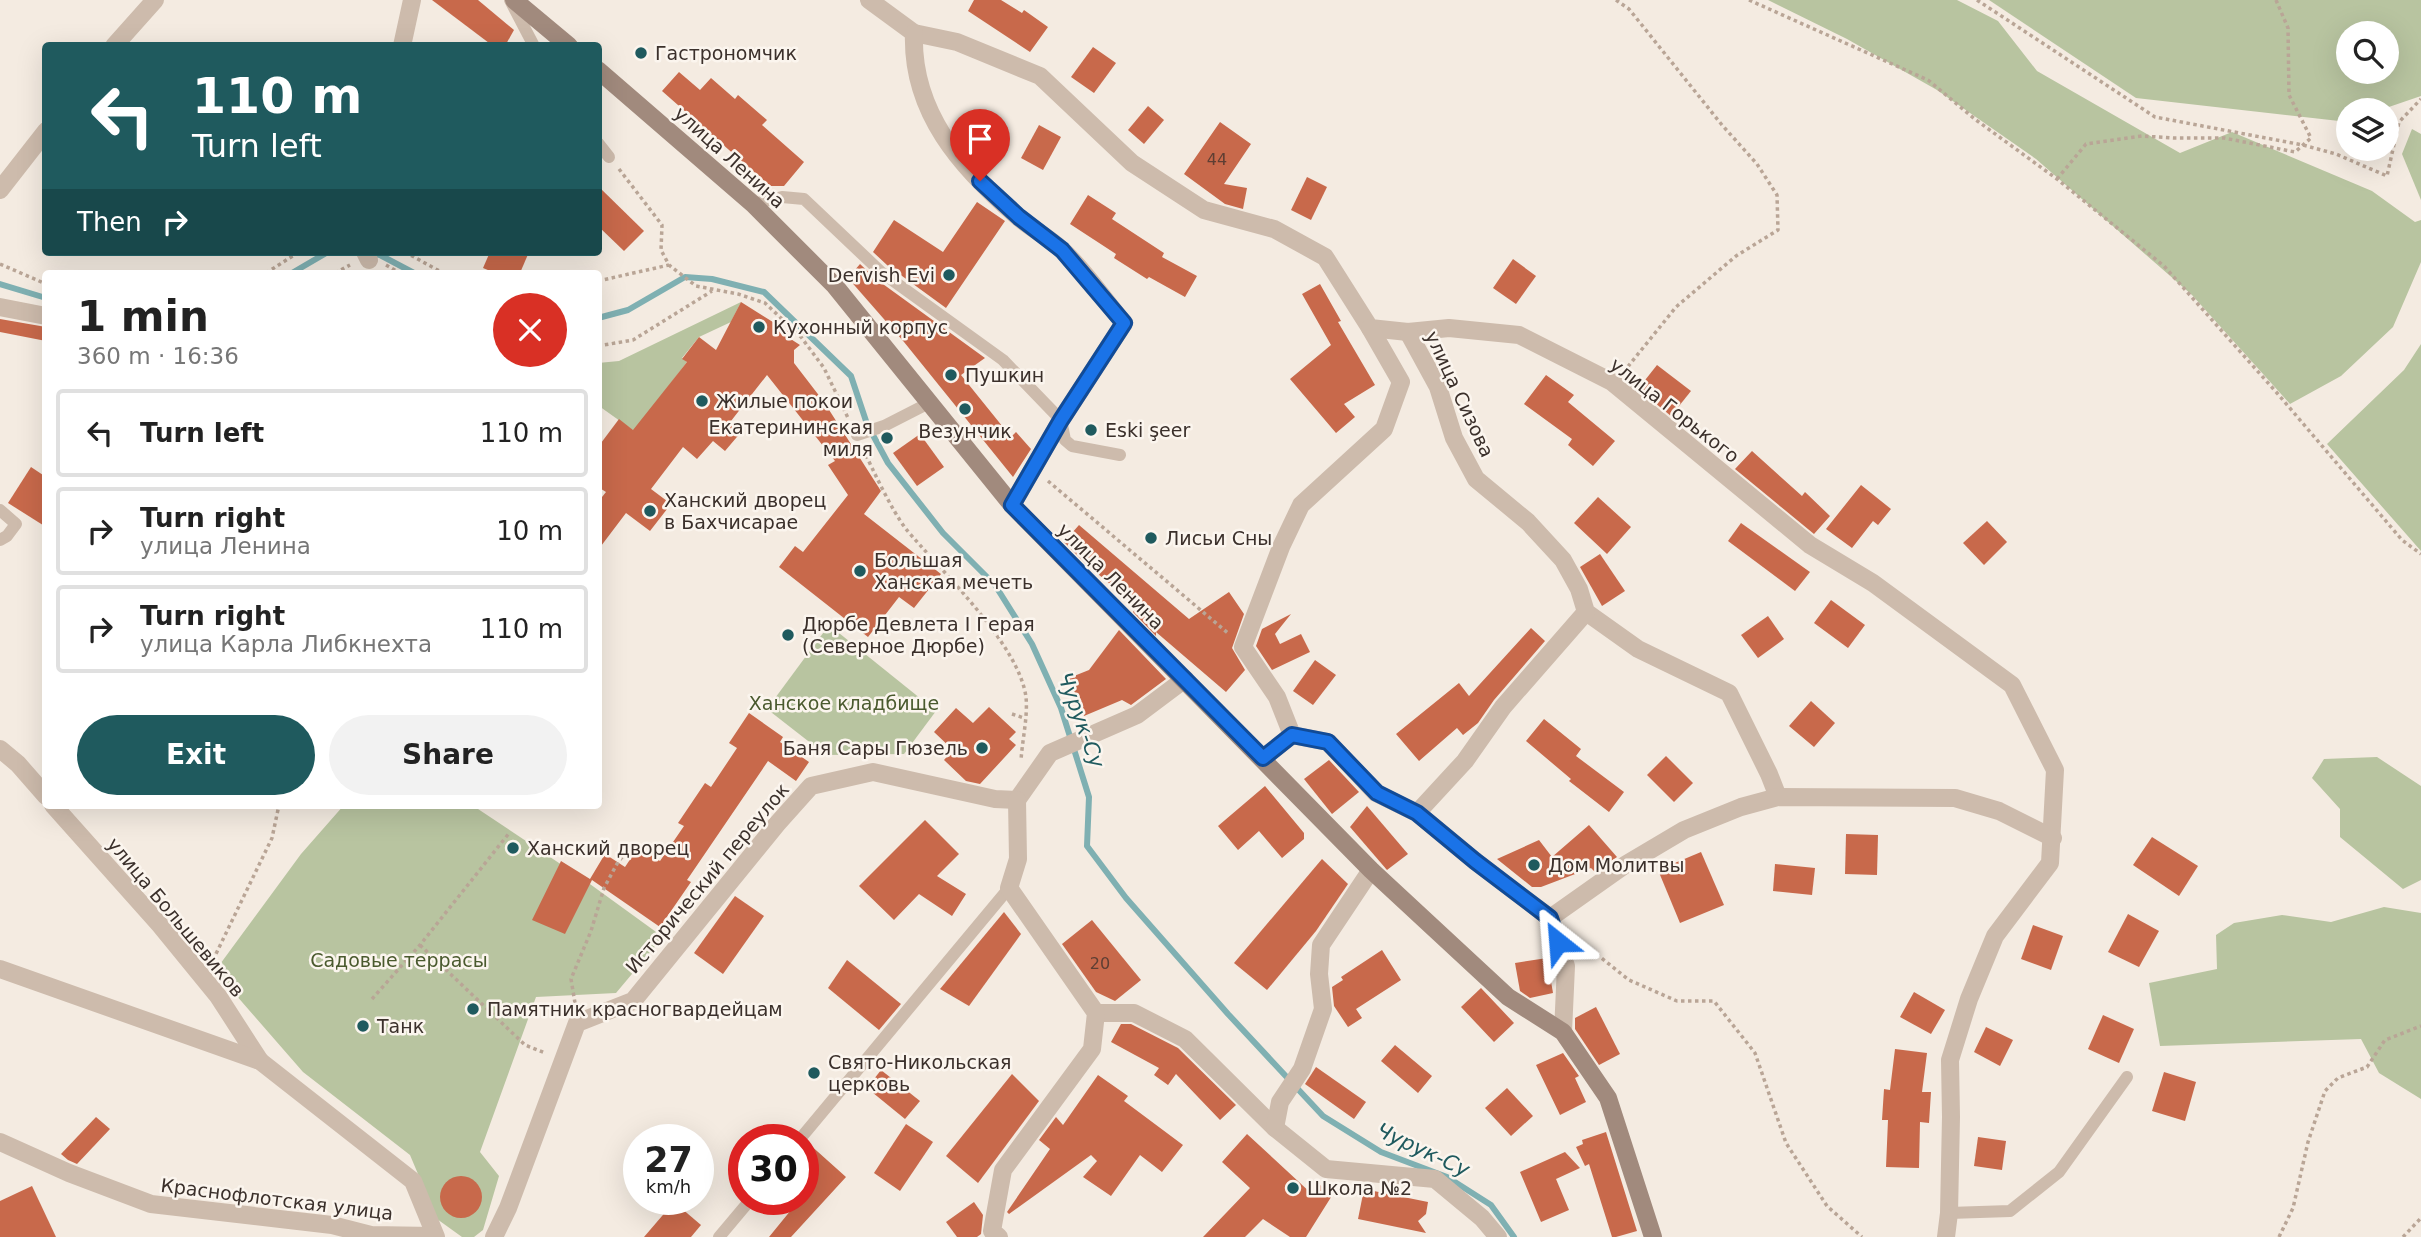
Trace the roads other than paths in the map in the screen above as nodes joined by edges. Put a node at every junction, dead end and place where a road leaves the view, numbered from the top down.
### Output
1 (155, 0) edge
2 (412, 0) edge
3 (512, 0) edge
4 (869, 0) edge
5 (914, 33) junction
6 (118, 42) edge
7 (403, 42) edge
8 (532, 42) edge
9 (564, 42) edge
10 (602, 73) edge
11 (42, 136) edge
12 (602, 149) edge
13 (609, 157) road end
14 (0, 190) edge
15 (753, 204) junction
16 (0, 307) edge
17 (42, 315) edge
18 (1370, 328) junction
19 (1408, 332) junction
20 (929, 403) junction
21 (1061, 420) junction
22 (857, 435) road end
23 (1120, 455) dead end
24 (1012, 505) junction
25 (0, 510) edge
26 (0, 540) edge
27 (1586, 612) junction
28 (1185, 679) junction
29 (1292, 735) junction
30 (0, 750) edge
31 (1263, 758) junction
32 (42, 791) edge
33 (1778, 797) junction
34 (1017, 800) junction
35 (57, 809) edge
36 (1417, 813) junction
37 (2053, 838) junction
38 (1371, 870) junction
39 (1009, 888) junction
40 (1550, 918) junction
41 (0, 969) edge
42 (1096, 1013) junction
43 (1563, 1032) junction
44 (260, 1061) junction
45 (2127, 1077) dead end
46 (812, 1124) edge
47 (1275, 1128) junction
48 (0, 1142) edge
49 (1949, 1213) junction
50 (738, 1215) edge
51 (1482, 1217) junction
52 (371, 1236) edge
53 (435, 1237) edge
54 (494, 1237) edge
55 (719, 1237) edge
56 (999, 1237) edge
57 (1478, 1237) edge
58 (1498, 1237) edge
59 (1653, 1237) edge
60 (1946, 1237) edge

1 - 6 street
2 - 7 street
3 - 8 lane
3 - 9 main road
4 - 5 street
5 - 18 street
5 - 21 street
10 - 15 main road, улица Ленина
11 - 14 street
12 - 13 lane
15 - 20 main road, улица Ленина
15 - 21 lane
16 - 17 street
18 - 19 street, улица Горького
18 - 29 street
19 - 27 street, улица Сизова
19 - 37 street, улица Горького
20 - 22 lane
20 - 24 main road, улица Ленина
21 - 23 lane
21 - 24 street
24 - 28 main road, улица Ленина
25 - 26 lane
27 - 33 street
27 - 36 street
28 - 31 main road, улица Ленина
28 - 34 street
29 - 31 street
29 - 36 street
30 - 32 street
31 - 38 main road, улица Ленина
33 - 37 street
33 - 40 street
34 - 39 street
34 - 54 street, Исторический переулок
35 - 44 street, улица Большевиков
36 - 40 street
37 - 49 street, улица Горького
38 - 43 main road, улица Ленина
38 - 47 street
39 - 42 street
39 - 46 lane
40 - 43 street
41 - 44 street
42 - 47 street
42 - 56 street
43 - 59 main road, улица Ленина
44 - 53 street
45 - 49 lane
47 - 51 street
48 - 52 street, Краснофлотская улица
49 - 60 street, улица Горького
50 - 55 lane
51 - 57 street
51 - 58 street
52 - 53 street, Краснофлотская улица

